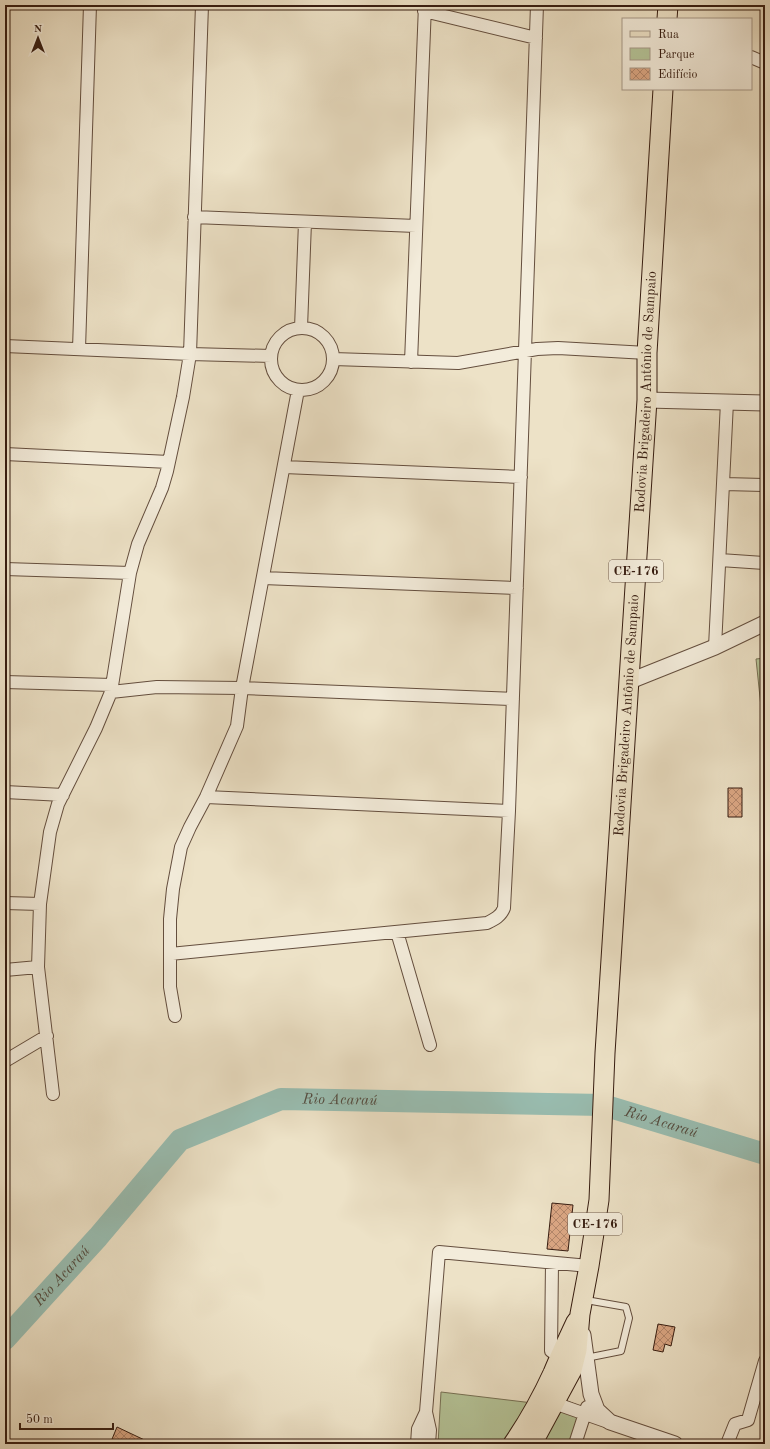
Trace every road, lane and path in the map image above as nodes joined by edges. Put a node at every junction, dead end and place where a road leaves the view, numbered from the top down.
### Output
1 (90, 5) edge
2 (202, 5) edge
3 (537, 5) edge
4 (424, 8) edge
5 (536, 38) junction
6 (752, 57) edge
7 (765, 63) edge
8 (663, 90) edge
9 (194, 217) junction
10 (305, 222) junction
11 (416, 226) junction
12 (301, 328) junction
13 (5, 346) edge
14 (79, 349) junction
15 (526, 352) junction
16 (648, 353) junction
17 (190, 354) junction
18 (271, 356) junction
19 (333, 359) junction
20 (411, 362) junction
21 (298, 390) junction
22 (647, 400) junction
23 (727, 402) junction
24 (765, 403) edge
25 (5, 454) edge
26 (169, 462) junction
27 (284, 467) junction
28 (521, 477) junction
29 (724, 484) junction
30 (765, 485) edge
31 (720, 560) junction
32 (765, 563) edge
33 (5, 568) edge
34 (130, 573) junction
35 (263, 578) junction
36 (517, 588) junction
37 (765, 623) edge
38 (715, 647) junction
39 (630, 681) junction
40 (5, 682) edge
41 (242, 688) junction
42 (112, 689) junction
43 (513, 699) junction
44 (5, 792) edge
45 (63, 795) junction
46 (206, 797) junction
47 (509, 811) junction
48 (5, 903) edge
49 (40, 904) junction
50 (397, 932) junction
51 (170, 954) junction
52 (38, 967) junction
53 (5, 970) edge
54 (175, 1016) dead end
55 (47, 1036) junction
56 (430, 1045) dead end
57 (5, 1061) edge
58 (53, 1094) dead end
59 (552, 1263) junction
60 (589, 1266) junction
61 (582, 1306) junction
62 (559, 1356) junction
63 (586, 1358) junction
64 (765, 1361) edge
65 (591, 1394) junction
66 (554, 1403) junction
67 (426, 1412) junction
68 (584, 1414) junction
69 (610, 1422) junction
70 (417, 1444) edge
71 (429, 1444) edge
72 (513, 1444) edge
73 (532, 1444) edge
74 (575, 1444) edge
75 (676, 1444) edge
76 (727, 1444) edge

1 - 14 street
2 - 9 street
3 - 5 street
4 - 5 street
4 - 11 street
5 - 15 street
6 - 7 street
8 - 16 main road, Rodovia Brigadeiro Antônio de Sampaio / CE-176
9 - 10 street
9 - 17 street
10 - 11 street
10 - 12 street
11 - 20 street
12 - 18 street
12 - 19 street
13 - 14 street
14 - 17 street
15 - 16 street
15 - 20 street
15 - 28 street
16 - 22 main road, Rodovia Brigadeiro Antônio de Sampaio / CE-176
17 - 18 street
17 - 26 street
18 - 21 street
19 - 20 street
19 - 21 street
21 - 27 street
22 - 23 street
22 - 39 main road, Rodovia Brigadeiro Antônio de Sampaio / CE-176
23 - 24 street
23 - 29 street
25 - 26 street
26 - 34 street
27 - 28 street
27 - 35 street
28 - 36 street
29 - 30 street
29 - 31 street
31 - 32 street
31 - 38 street
33 - 34 street
34 - 42 street
35 - 36 street
35 - 41 street
36 - 43 street
37 - 38 street
38 - 39 street
39 - 60 main road, Rodovia Brigadeiro Antônio de Sampaio / CE-176
40 - 42 street
41 - 42 street
41 - 43 street
41 - 46 street
42 - 45 street
43 - 47 street
44 - 45 street
45 - 49 street
46 - 47 street
46 - 51 street
47 - 50 street
48 - 49 street
49 - 52 street
50 - 51 street
50 - 56 street
51 - 54 street
52 - 53 street
52 - 55 street
55 - 57 street
55 - 58 street
59 - 60 street
59 - 62 street
59 - 67 street
60 - 61 main road, CE-176
61 - 62 main road, CE-176
61 - 63 street
61 - 63 lane
61 - 66 main road, CE-176
62 - 72 main road, CE-176
63 - 65 street
64 - 76 street
65 - 68 street
65 - 69 street
66 - 68 street
66 - 73 main road, CE-176
67 - 70 street
67 - 71 street
68 - 69 street
68 - 74 street
69 - 75 street

